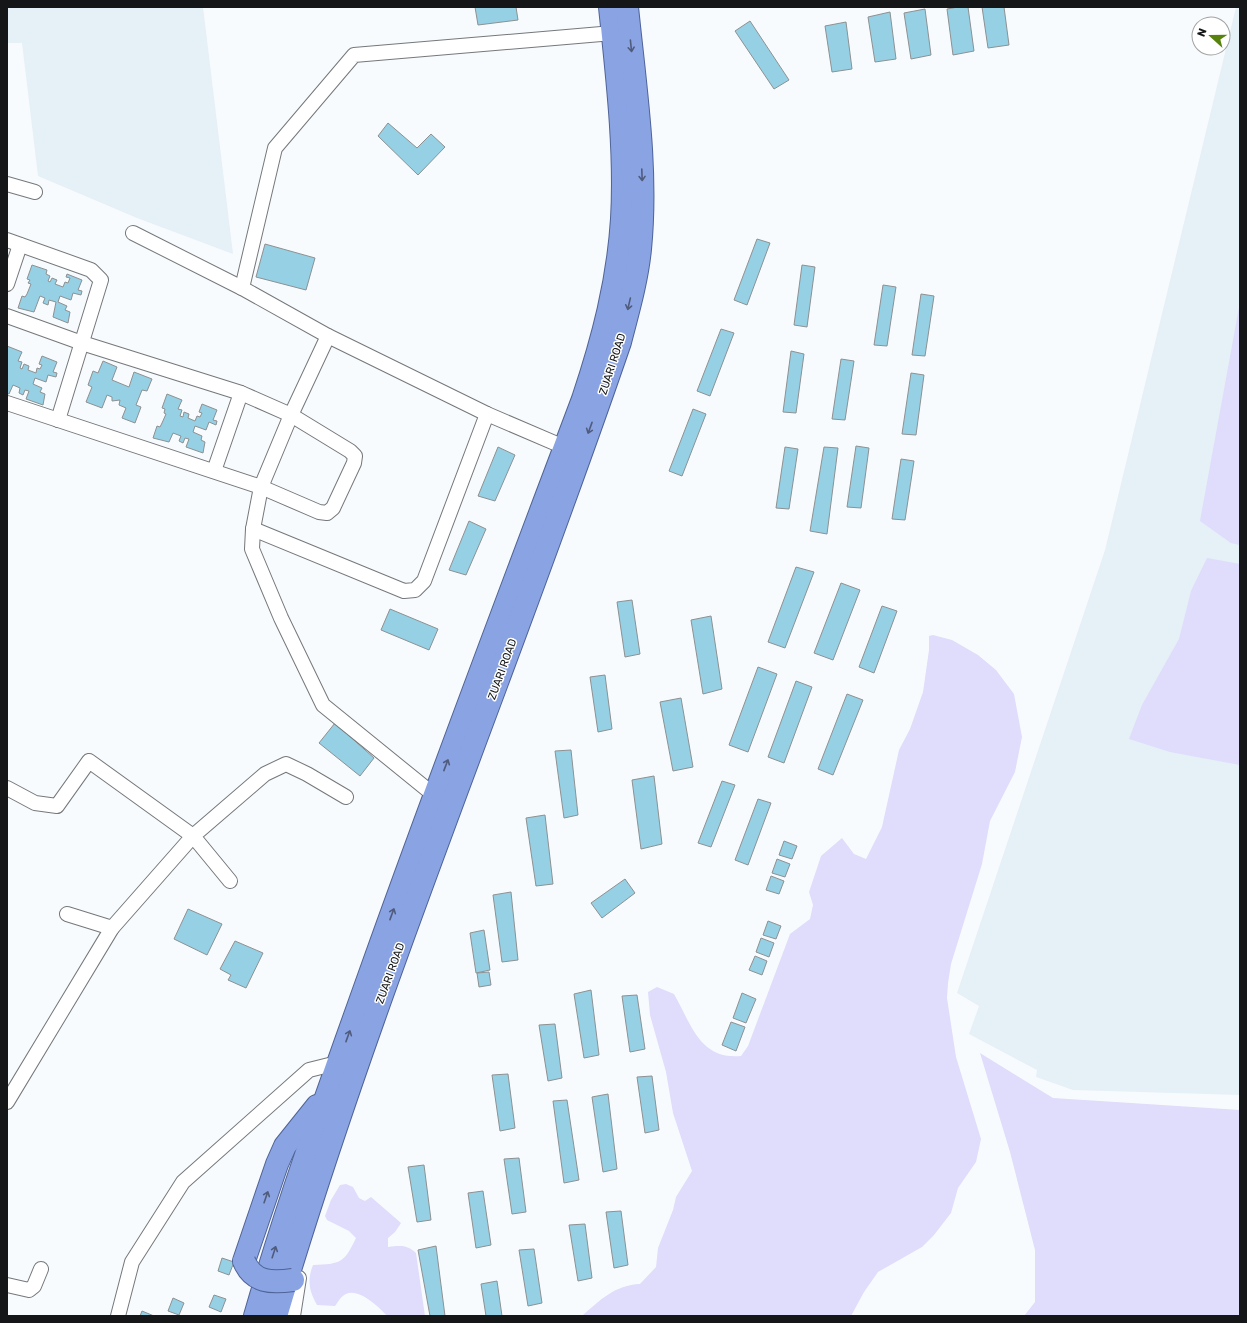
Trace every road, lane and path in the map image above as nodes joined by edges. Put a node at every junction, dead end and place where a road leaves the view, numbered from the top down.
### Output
1 (610, 7) edge
2 (626, 7) edge
3 (612, 33) junction
4 (7, 184) edge
5 (35, 192) dead end
6 (132, 233) dead end
7 (13, 242) edge
8 (7, 284) edge
9 (242, 288) junction
10 (7, 316) edge
11 (328, 336) junction
12 (82, 343) junction
13 (241, 393) junction
14 (7, 403) edge
15 (486, 414) junction
16 (291, 415) junction
17 (58, 420) junction
18 (573, 451) junction
19 (214, 471) junction
20 (261, 487) junction
21 (253, 529) junction
22 (7, 788) edge
23 (434, 795) junction
24 (346, 797) dead end
25 (193, 836) junction
26 (230, 881) dead end
27 (67, 914) dead end
28 (112, 928) junction
29 (338, 1064) junction
30 (335, 1097) junction
31 (7, 1102) edge
32 (41, 1269) dead end
33 (296, 1279) junction
34 (7, 1285) edge
35 (118, 1316) edge
36 (256, 1316) edge
37 (276, 1316) edge
38 (293, 1316) edge

1 - 3 highway, ZUARI ROAD
2 -> 18 highway, ZUARI ROAD
3 - 9 street
3 - 18 highway, ZUARI ROAD
4 - 5 street
6 - 9 street
7 - 8 street
7 - 12 street
9 - 11 street
10 - 12 street
11 - 15 street
11 - 16 street
12 - 13 street
12 - 17 street
13 - 16 street
13 - 19 street
14 - 17 street
15 - 18 street
15 - 21 street
16 - 20 street
16 - 20 street
17 - 19 street
23 -> 18 highway, ZUARI ROAD
18 - 30 highway, ZUARI ROAD
19 - 20 street
20 - 21 street
21 - 23 street
22 - 25 street
29 -> 23 highway, ZUARI ROAD
24 - 25 street
25 - 26 street
25 - 28 street
27 - 28 street
28 - 31 street
29 - 30 highway, ZUARI ROAD
29 - 35 street
30 - 33 highway
33 -> 30 highway, bridge
36 -> 30 highway, ZUARI ROAD
30 - 37 highway, ZUARI ROAD
32 - 34 street
33 - 38 street

